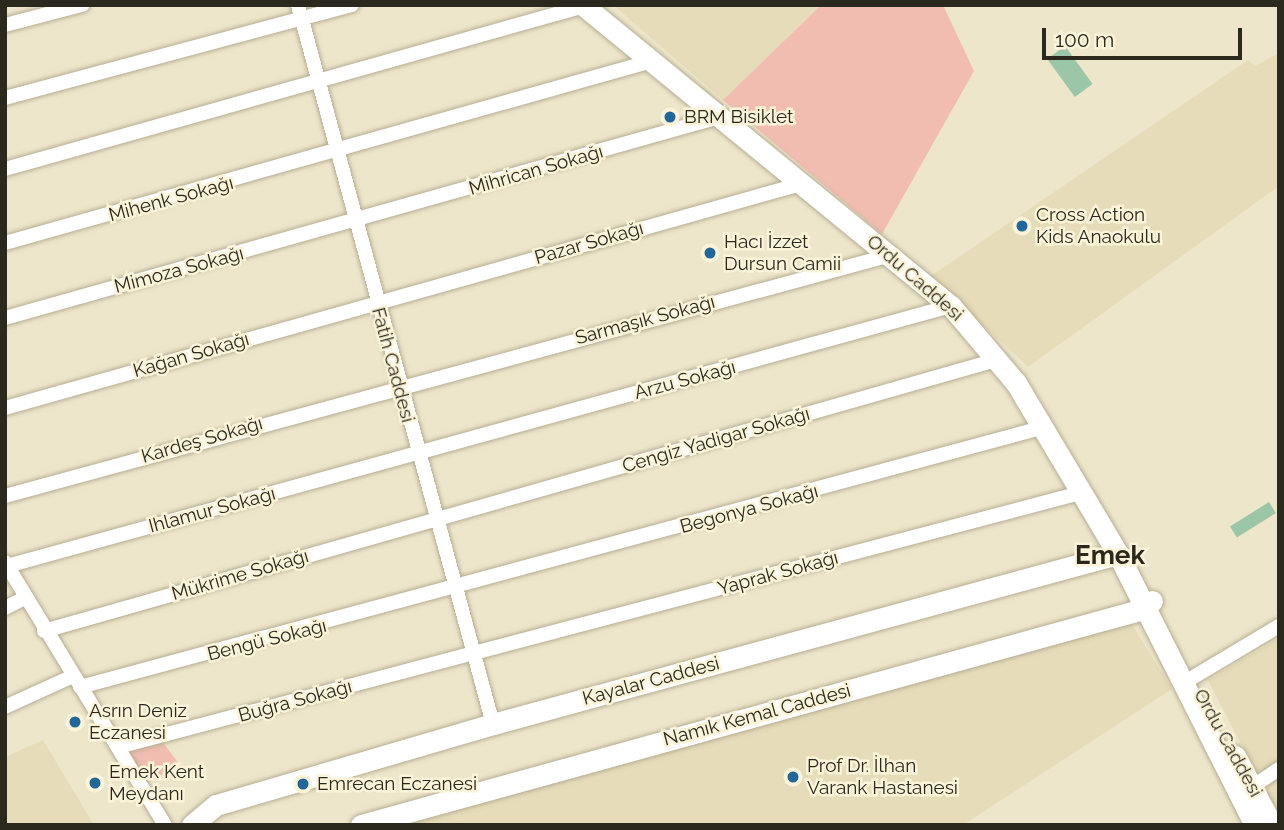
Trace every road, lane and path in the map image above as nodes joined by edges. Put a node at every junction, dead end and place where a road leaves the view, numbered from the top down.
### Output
1 (82, 5) edge
2 (352, 5) edge
3 (584, 6) edge
4 (300, 13) edge
5 (5, 25) edge
6 (652, 61) junction
7 (321, 83) junction
8 (5, 98) edge
9 (719, 117) junction
10 (337, 155) junction
11 (5, 169) edge
12 (801, 184) junction
13 (354, 223) junction
14 (5, 243) edge
15 (891, 255) junction
16 (376, 302) junction
17 (951, 306) junction
18 (5, 318) edge
19 (996, 360) junction
20 (398, 384) junction
21 (5, 408) edge
22 (1045, 428) junction
23 (418, 453) junction
24 (1084, 492) junction
25 (5, 496) edge
26 (436, 520) junction
27 (1118, 554) junction
28 (6, 564) edge
29 (454, 590) junction
30 (26, 598) junction
31 (1147, 605) junction
32 (5, 608) edge
33 (1279, 626) edge
34 (44, 631) junction
35 (472, 654) junction
36 (77, 681) junction
37 (1187, 681) junction
38 (5, 707) edge
39 (493, 724) junction
40 (118, 747) junction
41 (1279, 769) edge
42 (1252, 787) junction
43 (165, 825) edge
44 (192, 825) edge
45 (361, 825) edge
46 (1255, 825) edge
47 (1272, 825) edge

1 - 5 street
2 - 4 street
3 - 6 main road, Ordu Caddesi
3 - 7 street
4 - 7 street, Fatih Caddesi
4 - 8 street
6 - 9 main road, Ordu Caddesi
6 - 10 street, Mihenk Sokağı
7 - 10 street, Fatih Caddesi
7 - 11 street
9 - 12 main road, Ordu Caddesi
9 - 13 street, Mihrican Sokağı
10 - 13 street, Fatih Caddesi
10 - 14 street, Mihenk Sokağı
12 - 15 main road, Ordu Caddesi
12 - 16 street, Pazar Sokağı
13 - 16 street, Fatih Caddesi
13 - 18 street, Mimoza Sokağı
15 - 17 main road, Ordu Caddesi
15 - 20 street, Sarmaşık Sokağı
16 - 20 street, Fatih Caddesi
16 - 21 street, Kağan Sokağı
17 - 19 main road, Ordu Caddesi
17 - 23 street, Arzu Sokağı
19 - 22 main road, Ordu Caddesi
19 - 26 street, Cengiz Yadigar Sokağı
20 - 23 street, Fatih Caddesi
20 - 25 street, Kardeş Sokağı
22 - 24 main road, Ordu Caddesi
22 - 29 street, Begonya Sokağı
23 - 26 street, Fatih Caddesi
23 - 28 street, Ihlamur Sokağı
24 - 27 main road, Ordu Caddesi
24 - 35 street, Yaprak Sokağı
26 - 29 street, Fatih Caddesi
26 - 34 street, Mükrime Sokağı
27 - 31 main road, Ordu Caddesi
27 - 39 main road, Kayalar Caddesi
28 - 30 street
29 - 35 street, Fatih Caddesi
29 - 36 street, Bengü Sokağı
30 - 32 street
30 - 34 street
31 - 37 main road, Ordu Caddesi
31 - 45 main road, Namık Kemal Caddesi
33 - 37 street
34 - 36 street
35 - 39 street, Fatih Caddesi
35 - 40 street, Buğra Sokağı
36 - 38 street, Bengü Sokağı
36 - 40 street
37 - 42 main road, Ordu Caddesi
37 - 46 main road, Ordu Caddesi
39 - 44 main road, Kayalar Caddesi
40 - 43 street
41 - 42 street
42 - 47 main road, Ordu Caddesi

